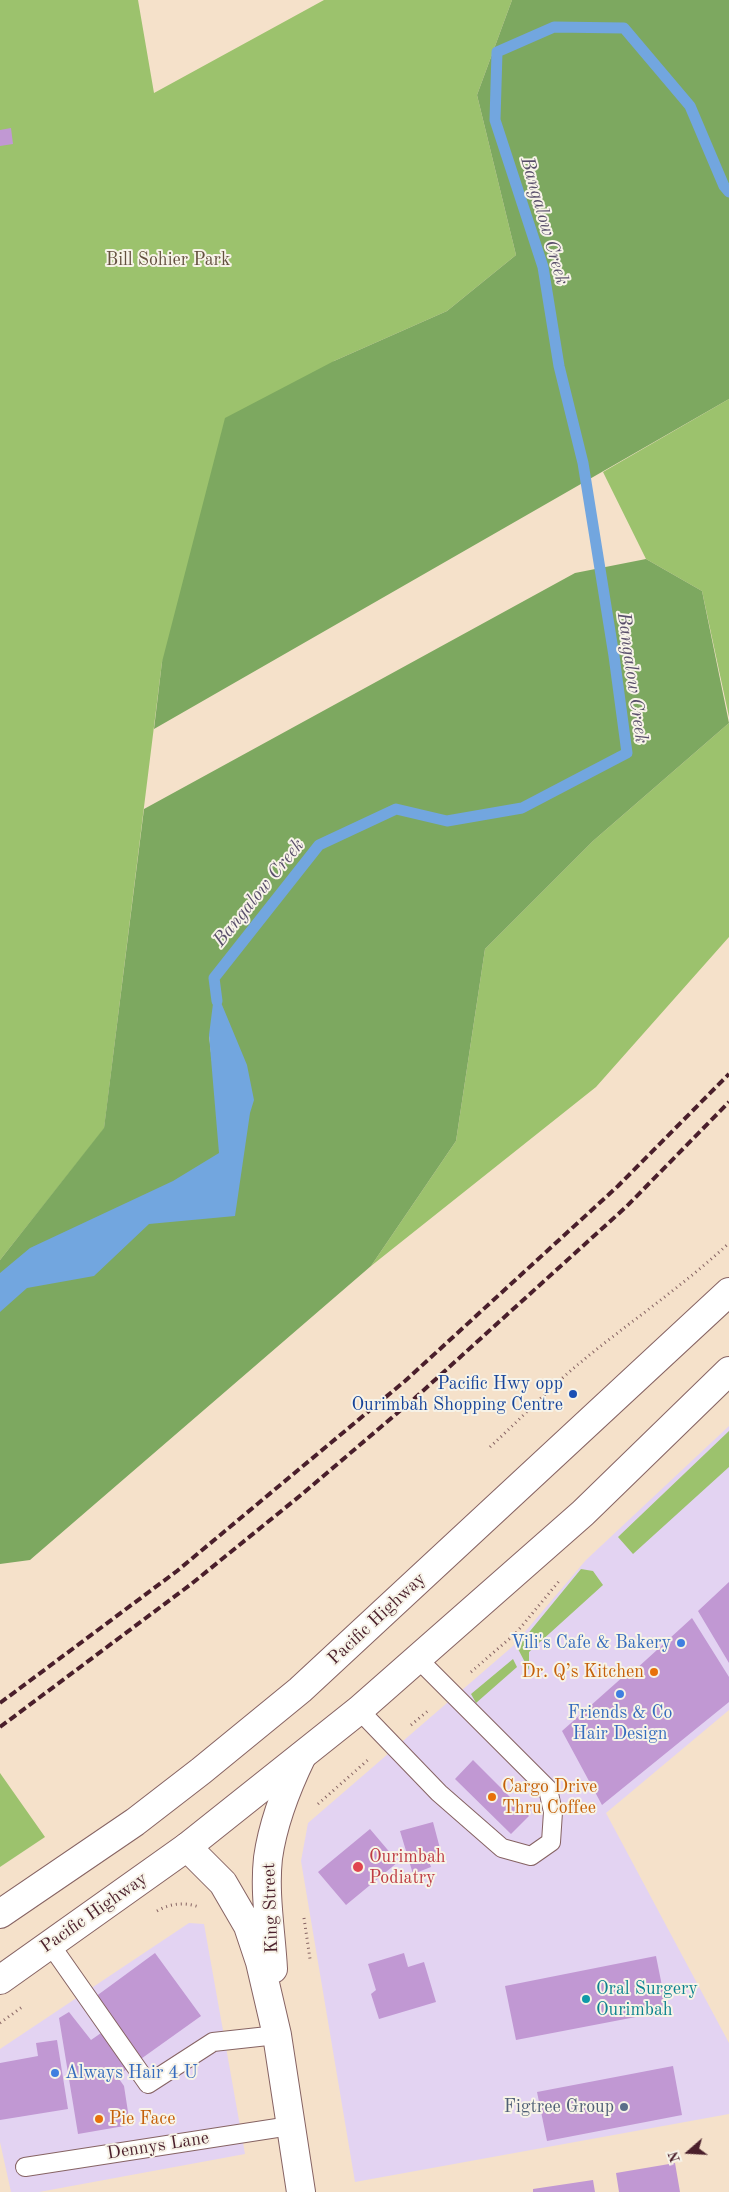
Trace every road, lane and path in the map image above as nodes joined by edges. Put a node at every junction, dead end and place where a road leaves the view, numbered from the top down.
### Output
1 (729, 1243) edge
2 (729, 1292) edge
3 (729, 1371) edge
4 (490, 1447) dead end
5 (561, 1579) dead end
6 (418, 1660) junction
7 (449, 1692) junction
8 (358, 1710) junction
9 (390, 1743) junction
10 (302, 1756) junction
11 (316, 1806) dead end
12 (187, 1847) junction
13 (206, 1911) dead end
14 (303, 1912) dead end
15 (0, 1914) edge
16 (152, 1914) dead end
17 (50, 1944) junction
18 (310, 1959) dead end
19 (0, 1980) edge
20 (24, 2006) dead end
21 (0, 2023) edge
22 (277, 2035) junction
23 (290, 2126) junction
24 (25, 2167) dead end
25 (301, 2192) edge

1 - 4 path
2 - 15 main road, Pacific Highway
3 - 6 main road, Pacific Highway
5 - 7 path
6 - 7 lane
6 - 8 main road, Pacific Highway
7 - 9 path
7 - 9 lane
8 - 9 lane
8 - 10 main road, Pacific Highway
9 - 11 path
10 - 12 main road, Pacific Highway
10 - 22 main road, King Street
12 - 17 main road, Pacific Highway
12 - 22 main road, King Street
13 - 16 path
14 - 18 path
17 - 19 main road, Pacific Highway
17 - 22 lane
20 - 21 path
22 - 23 main road, King Street
23 - 24 lane, Dennys Lane
23 - 25 main road, King Street

